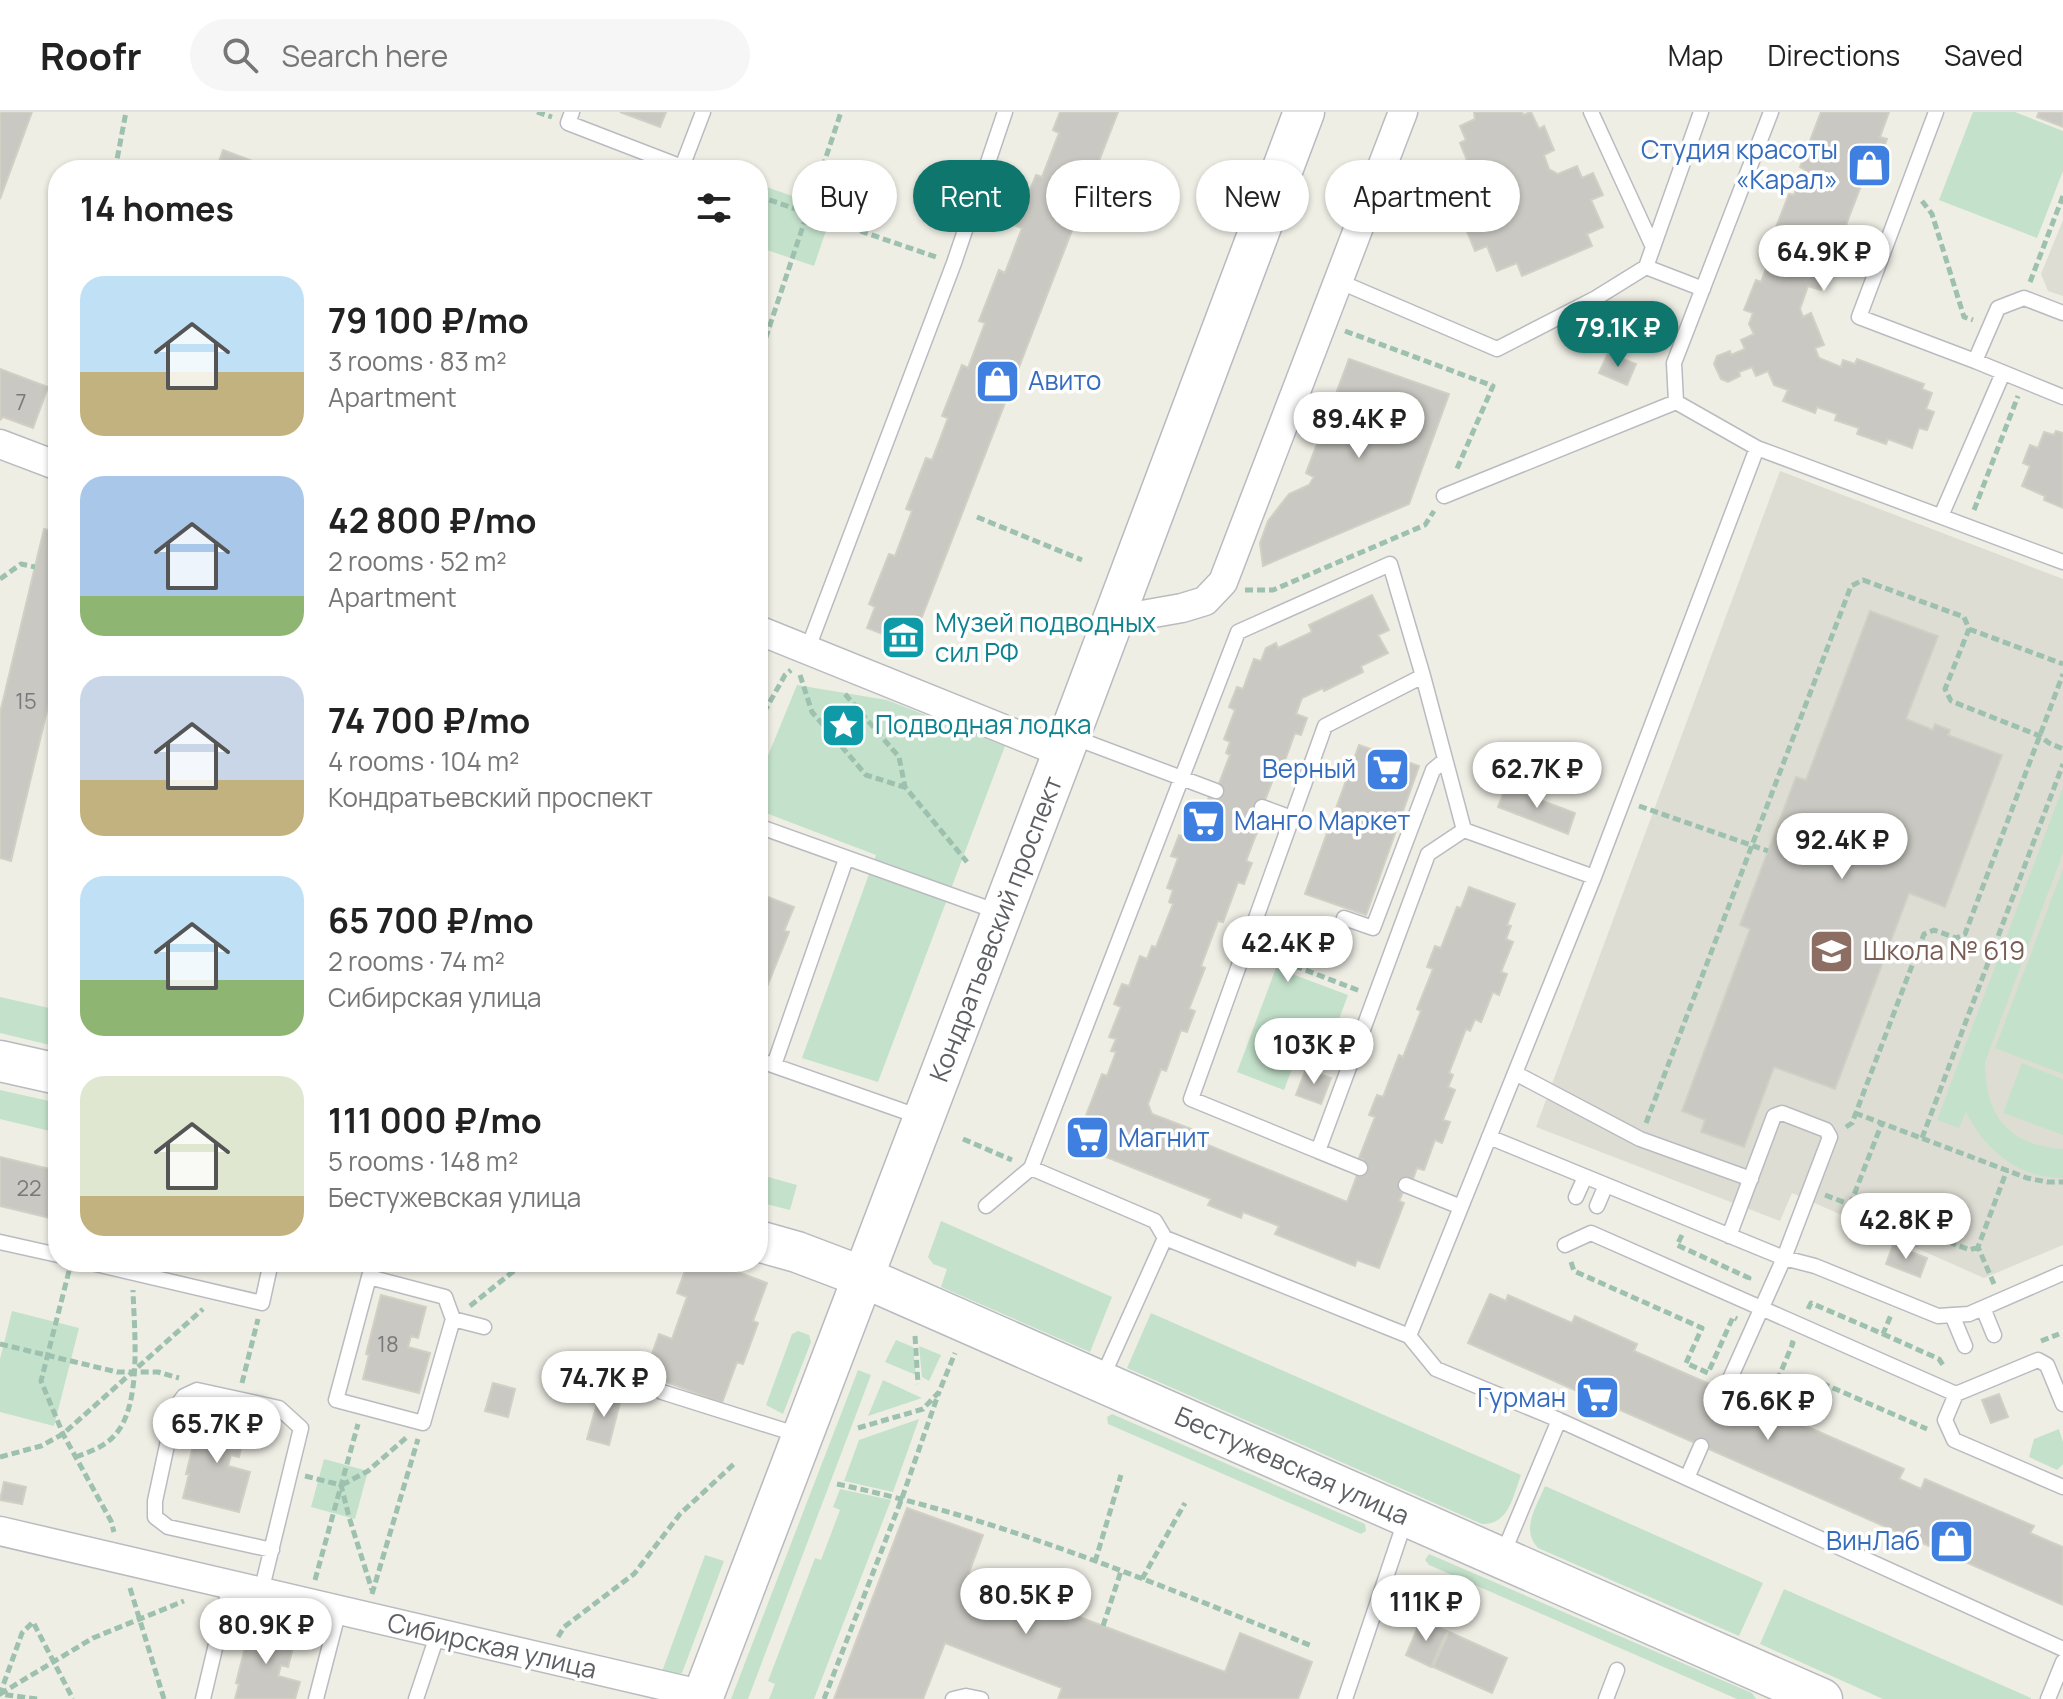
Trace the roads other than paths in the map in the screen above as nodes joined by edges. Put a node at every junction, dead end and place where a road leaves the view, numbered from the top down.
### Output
1 (572, 112) edge
2 (703, 112) edge
3 (1005, 112) edge
4 (1304, 112) edge
5 (1403, 112) edge
6 (1591, 112) edge
7 (1701, 112) edge
8 (1771, 112) edge
9 (1936, 112) edge
10 (664, 160) edge
11 (685, 160) edge
12 (1653, 247) junction
13 (1646, 267) junction
14 (1338, 281) junction
15 (1703, 289) junction
16 (2063, 313) edge
17 (1975, 361) junction
18 (2003, 373) junction
19 (2063, 397) edge
20 (1676, 402) junction
21 (0, 444) edge
22 (1757, 448) junction
23 (48, 462) edge
24 (1444, 496) road end
25 (1941, 516) junction
26 (2063, 562) edge
27 (1114, 620) junction
28 (768, 637) edge
29 (804, 662) junction
30 (1423, 676) junction
31 (1066, 745) junction
32 (1445, 760) junction
33 (1183, 778) junction
34 (1216, 791) dead end
35 (1262, 807) dead end
36 (1292, 818) junction
37 (768, 830) edge
38 (1464, 830) junction
39 (846, 859) junction
40 (1594, 877) junction
41 (1001, 913) junction
42 (1344, 918) dead end
43 (0, 1061) edge
44 (768, 1063) edge
45 (774, 1065) junction
46 (48, 1072) edge
47 (1515, 1073) junction
48 (923, 1118) junction
49 (1489, 1137) junction
50 (1318, 1151) junction
51 (1031, 1168) junction
52 (1360, 1168) dead end
53 (1585, 1177) junction
54 (1751, 1179) junction
55 (1406, 1185) dead end
56 (1606, 1185) junction
57 (1576, 1197) dead end
58 (986, 1206) dead end
59 (1597, 1206) dead end
60 (1461, 1207) junction
61 (1729, 1236) junction
62 (1165, 1238) junction
63 (0, 1242) edge
64 (768, 1244) edge
65 (1565, 1245) dead end
66 (48, 1253) edge
67 (1784, 1258) junction
68 (129, 1272) edge
69 (269, 1272) edge
70 (371, 1272) edge
71 (2063, 1273) edge
72 (369, 1277) junction
73 (863, 1277) junction
74 (1983, 1308) junction
75 (1761, 1309) junction
76 (1952, 1315) junction
77 (453, 1319) junction
78 (484, 1327) dead end
79 (1994, 1335) dead end
80 (1409, 1336) junction
81 (1965, 1346) dead end
82 (1101, 1382) junction
83 (1725, 1390) dead end
84 (662, 1392) dead end
85 (1956, 1394) junction
86 (2063, 1404) edge
87 (1559, 1420) junction
88 (802, 1436) junction
89 (1701, 1446) dead end
90 (1687, 1478) junction
91 (2063, 1487) edge
92 (1407, 1517) junction
93 (0, 1531) edge
94 (272, 1550) junction
95 (1501, 1559) junction
96 (230, 1585) junction
97 (261, 1592) junction
98 (339, 1610) junction
99 (438, 1633) junction
100 (2063, 1649) edge
101 (2063, 1662) edge
102 (1617, 1670) dead end
103 (1806, 1696) edge
104 (703, 1697) edge
105 (203, 1699) edge
106 (316, 1699) edge
107 (416, 1699) edge
108 (953, 1699) edge
109 (981, 1699) edge
110 (1345, 1699) edge
111 (1606, 1699) edge
112 (2048, 1699) edge

1 - 10 lane
2 - 11 lane
3 - 29 lane
4 - 27 street, Кондратьевский проспект
5 - 14 street
6 - 12 lane
7 - 12 lane
8 - 15 lane
9 - 17 lane
12 - 13 lane
13 - 14 lane
13 - 15 lane
14 - 27 street
15 - 20 lane
16 - 17 lane
17 - 18 lane
18 - 19 lane
18 - 25 lane
20 - 22 lane
20 - 24 lane
21 - 23 street
22 - 25 lane
22 - 40 lane
25 - 26 lane
27 - 31 street, Кондратьевский проспект
28 - 29 street
29 - 31 street
30 - 32 lane
30 - 33 lane
30 - 36 lane
31 - 33 lane
31 - 41 street, Кондратьевский проспект
32 - 38 lane
32 - 42 lane
33 - 34 lane
33 - 51 lane
35 - 36 lane
36 - 50 lane
37 - 39 lane
38 - 40 lane
38 - 50 lane
39 - 41 lane
39 - 45 lane
40 - 47 lane
41 - 48 street, Кондратьевский проспект
43 - 46 street
44 - 45 lane
45 - 48 lane
47 - 49 lane
47 - 54 lane
48 - 73 street, Кондратьевский проспект
49 - 53 lane
49 - 60 lane
50 - 52 lane
51 - 58 lane
51 - 62 lane
53 - 56 lane
53 - 57 lane
54 - 61 lane
54 - 67 lane
55 - 60 lane
56 - 59 lane
56 - 61 lane
60 - 80 lane
61 - 67 lane
62 - 80 lane
62 - 82 lane
63 - 66 lane
64 - 73 street, Бестужевская улица
65 - 75 lane
67 - 75 lane
67 - 76 lane
68 - 69 lane
70 - 72 lane
71 - 74 lane
72 - 77 lane
72 - 77 lane
73 - 82 street, Бестужевская улица
73 - 88 street, Кондратьевский проспект
74 - 76 lane
74 - 79 lane
75 - 83 lane
75 - 85 lane
76 - 81 lane
77 - 78 lane
80 - 87 lane
82 - 92 street, Бестужевская улица
84 - 88 lane
85 - 86 lane
85 - 91 lane
87 - 90 lane
87 - 95 lane
88 - 104 street, Кондратьевский проспект
89 - 90 lane
90 - 100 lane
92 - 95 street, Бестужевская улица
92 - 110 lane
93 - 96 street, Сибирская улица
94 - 94 lane
94 - 97 lane
95 - 103 street, Бестужевская улица
96 - 97 street, Сибирская улица
96 - 105 lane
97 - 98 street, Сибирская улица
98 - 99 street, Сибирская улица
98 - 106 lane
99 - 104 street, Сибирская улица
99 - 107 lane
101 - 112 lane
102 - 111 lane
108 - 109 lane

